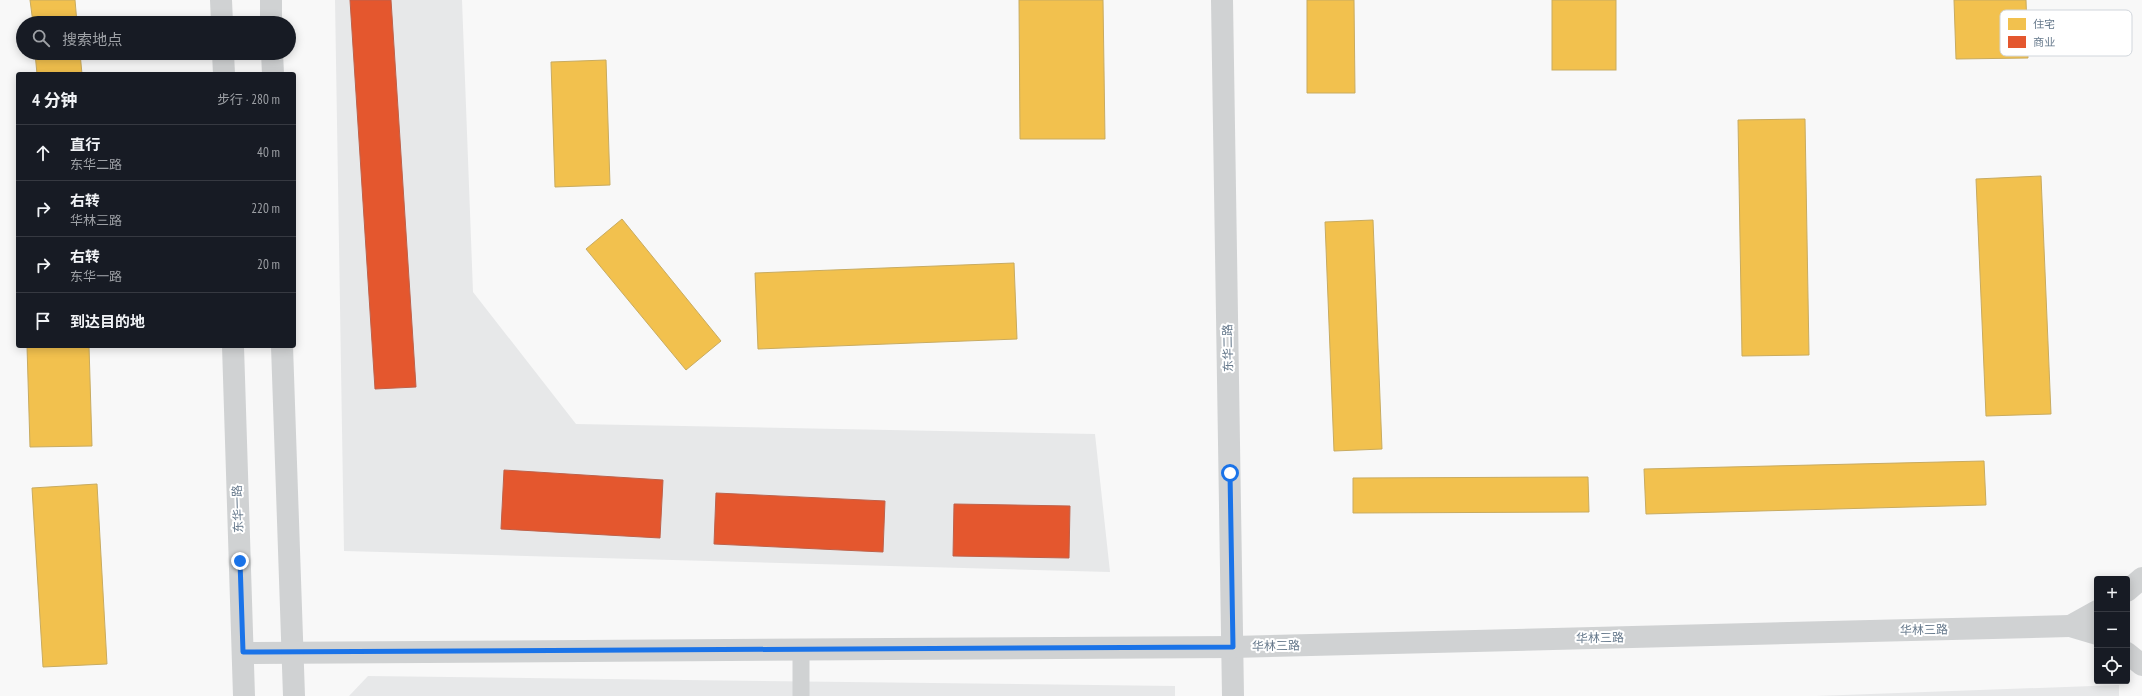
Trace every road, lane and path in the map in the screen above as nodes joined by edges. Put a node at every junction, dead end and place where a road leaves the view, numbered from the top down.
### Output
1 (221, 0) edge
2 (270, 0) edge
3 (1222, 0) edge
4 (222, 16) edge
5 (271, 16) edge
6 (223, 60) edge
7 (272, 60) edge
8 (224, 72) edge
9 (273, 72) edge
10 (233, 348) edge
11 (282, 348) edge
12 (2142, 578) edge
13 (2130, 588) edge
14 (2095, 612) edge
15 (2070, 626) junction
16 (2094, 633) edge
17 (1233, 647) junction
18 (801, 649) junction
19 (243, 652) junction
20 (292, 652) junction
21 (2130, 656) edge
22 (2142, 666) edge
23 (244, 696) edge
24 (294, 696) edge
25 (802, 696) edge
26 (1233, 696) edge

1 - 4 street
2 - 5 street
3 - 17 street, 东华二路
6 - 8 street
7 - 9 street
10 - 19 street, 东华一路
11 - 20 street
12 - 13 street
14 - 15 street
15 - 16 street
15 - 17 street, 华林三路
17 - 18 street, 华林三路
17 - 26 street, 东华二路
18 - 20 street, 华林三路
18 - 25 lane
19 - 20 street, 华林三路
19 - 23 street, 东华一路
20 - 24 street
21 - 22 street

